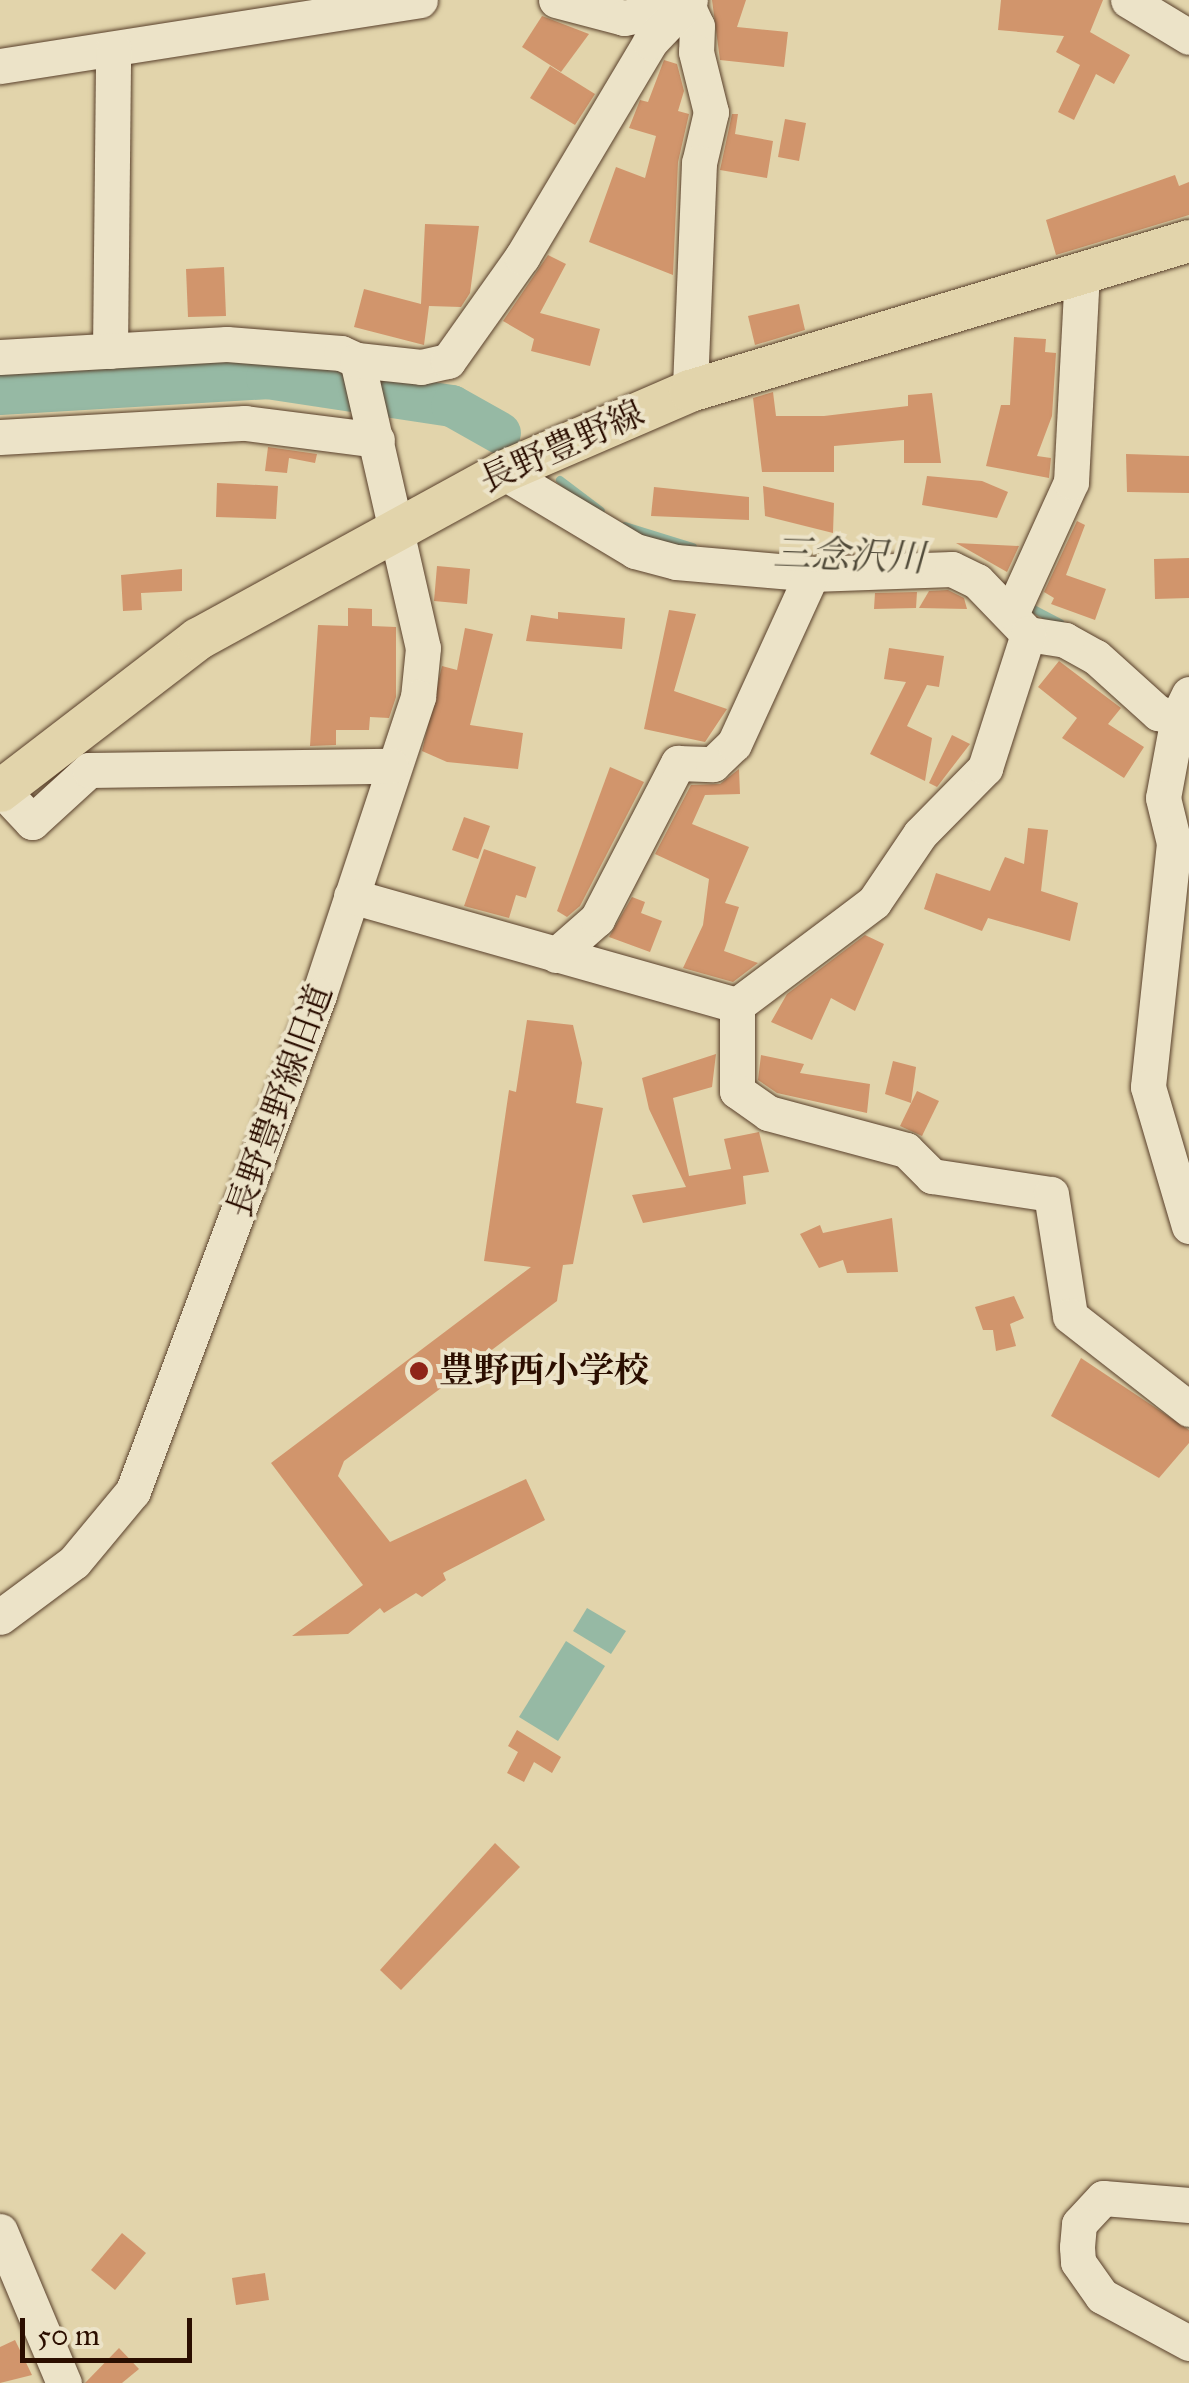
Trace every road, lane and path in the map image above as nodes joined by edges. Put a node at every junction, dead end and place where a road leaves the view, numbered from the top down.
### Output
1 (420, 0) edge
2 (556, 0) edge
3 (1128, 0) edge
4 (688, 2) edge
5 (1189, 37) edge
6 (113, 49) junction
7 (0, 66) edge
8 (1189, 241) edge
9 (1082, 271) junction
10 (110, 352) junction
11 (0, 357) edge
12 (359, 370) junction
13 (690, 390) junction
14 (374, 431) junction
15 (0, 437) edge
16 (503, 472) junction
17 (397, 524) junction
18 (812, 574) junction
19 (1019, 611) junction
20 (1185, 710) edge
21 (390, 766) junction
22 (1, 790) edge
23 (351, 896) junction
24 (556, 955) junction
25 (737, 1005) junction
26 (1189, 1226) edge
27 (1189, 1409) edge
28 (0, 1616) edge
29 (1189, 2205) edge
30 (0, 2231) edge
31 (1189, 2343) edge
32 (64, 2383) edge

1 - 6 street
2 - 4 street
3 - 5 street
4 - 12 street
4 - 13 street
6 - 7 street
6 - 10 street
8 - 9 main road, 長野豊野線
9 - 13 main road, 長野豊野線
9 - 19 street
10 - 11 street
10 - 12 street
12 - 14 street, 長野豊野線旧道
13 - 16 main road, 長野豊野線
14 - 15 street
14 - 17 street, 長野豊野線旧道
16 - 17 main road, 長野豊野線
16 - 18 street
17 - 21 street, 長野豊野線旧道
17 - 22 main road, 長野豊野線
18 - 19 street
18 - 24 street
19 - 20 street
19 - 25 street
20 - 26 street
21 - 22 street
21 - 23 street, 長野豊野線旧道
23 - 24 street
23 - 28 street, 長野豊野線旧道
24 - 25 street
25 - 27 street
29 - 31 street
30 - 32 street

